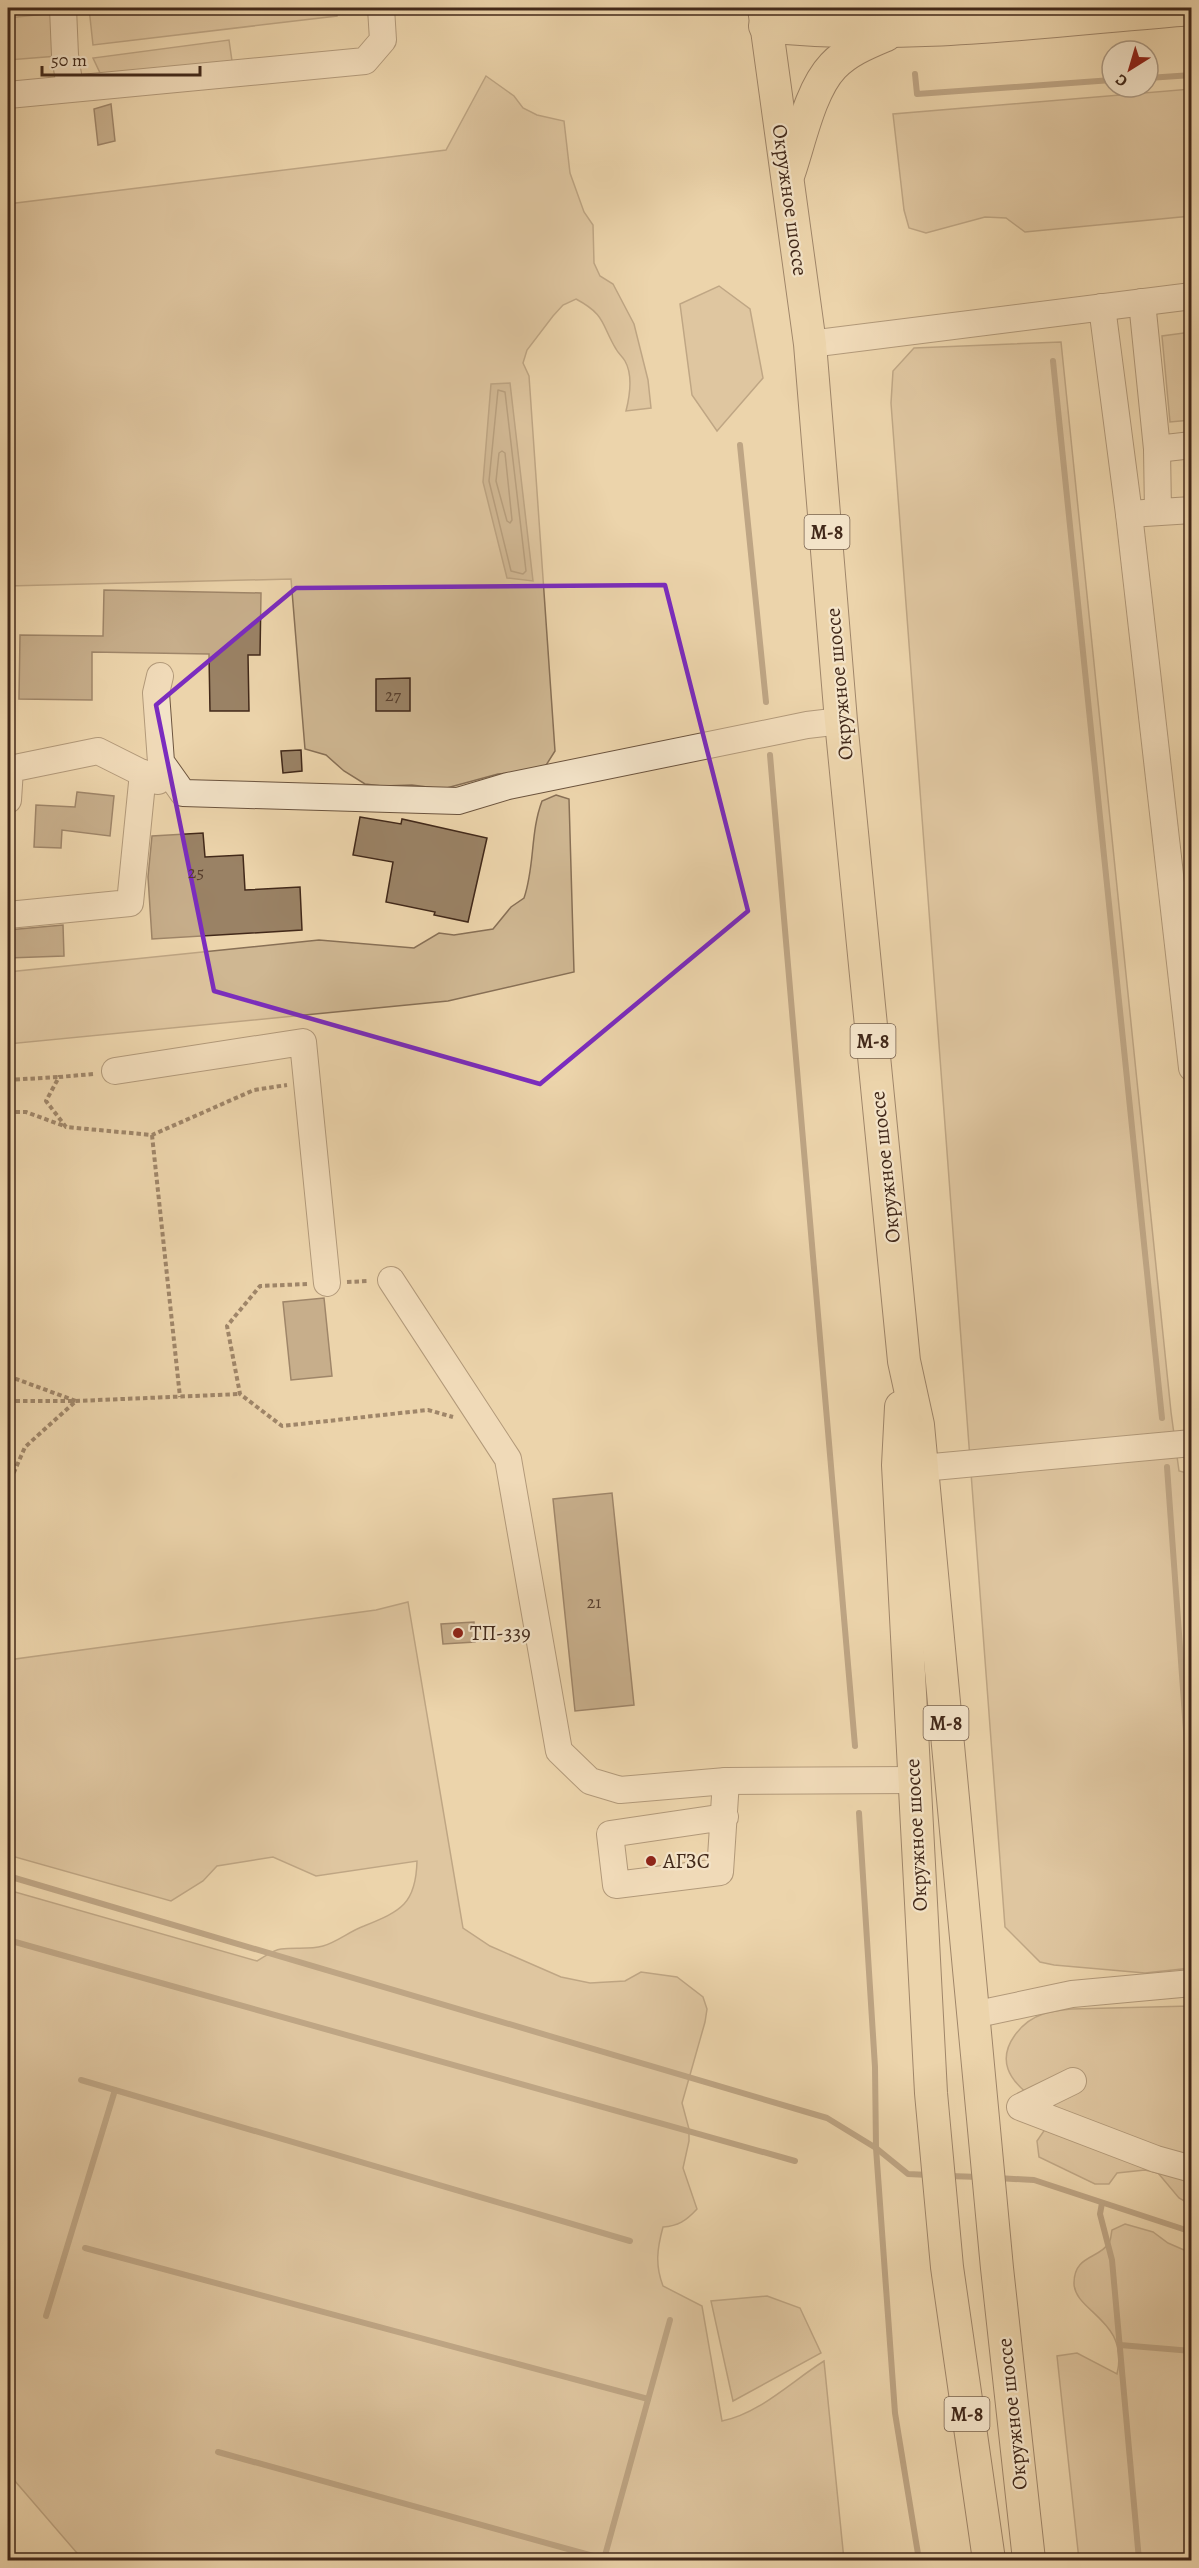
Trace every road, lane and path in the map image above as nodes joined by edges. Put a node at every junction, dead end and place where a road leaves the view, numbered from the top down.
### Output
1 (63, 8) edge
2 (381, 8) edge
3 (826, 8) edge
4 (1191, 9) edge
5 (764, 17) edge
6 (892, 32) junction
7 (70, 88) junction
8 (8, 95) edge
9 (787, 180) junction
10 (1191, 296) edge
11 (1142, 302) junction
12 (1102, 307) junction
13 (810, 344) junction
14 (1191, 445) edge
15 (1157, 449) junction
16 (1191, 510) edge
17 (1158, 512) junction
18 (1129, 514) junction
19 (160, 676) dead end
20 (841, 720) junction
21 (143, 773) junction
22 (183, 793) junction
23 (8, 800) edge
24 (8, 915) edge
25 (1191, 1068) edge
26 (115, 1071) joint
27 (58, 1077) junction
28 (8, 1080) edge
29 (307, 1082) junction
30 (8, 1112) edge
31 (66, 1127) junction
32 (152, 1135) junction
33 (391, 1280) joint
34 (327, 1283) junction
35 (904, 1361) junction
36 (8, 1376) edge
37 (240, 1394) junction
38 (180, 1397) junction
39 (8, 1401) edge
40 (76, 1401) junction
41 (486, 1425) junction
42 (1191, 1443) edge
43 (922, 1468) junction
44 (8, 1485) edge
45 (913, 1780) junction
46 (726, 1781) junction
47 (725, 1816) junction
48 (1191, 1983) edge
49 (974, 2015) junction
50 (1073, 2080) dead end
51 (1191, 2169) edge
52 (989, 2560) edge
53 (1029, 2560) edge

1 - 7 lane
2 - 7 lane
3 - 5 main road
4 - 6 main road
5 - 6 main road
5 - 9 main road, Окружное шоссе / М-8
6 - 9 main road
7 - 8 lane
9 - 13 main road, Окружное шоссе / М-8
10 - 11 lane
11 - 12 lane
11 - 15 lane
12 - 13 lane
12 - 18 lane
13 - 20 main road, Окружное шоссе / М-8
14 - 15 lane
15 - 17 lane
16 - 17 lane
17 - 18 lane
18 - 25 lane
19 - 22 lane
20 - 22 lane
20 - 35 main road, Окружное шоссе / М-8
21 - 22 lane
21 - 23 lane
21 - 24 lane
26 - 27 path
26 - 29 lane
27 - 28 path
27 - 31 path
29 - 32 path
29 - 34 lane
30 - 31 path
31 - 32 path
32 - 38 path
33 - 34 path
33 - 41 lane
34 - 37 path
35 - 43 main road, Окружное шоссе / М-8
35 - 45 main road, Окружное шоссе / М-8
36 - 40 path
37 - 38 path
37 - 41 path
38 - 40 path
39 - 40 path
40 - 44 path
41 - 46 lane
42 - 43 lane
43 - 49 main road, Окружное шоссе / М-8
45 - 46 lane
45 - 52 main road, Окружное шоссе / М-8
46 - 47 lane
47 - 47 lane
48 - 49 lane
49 - 53 main road, Окружное шоссе / М-8
50 - 51 lane

